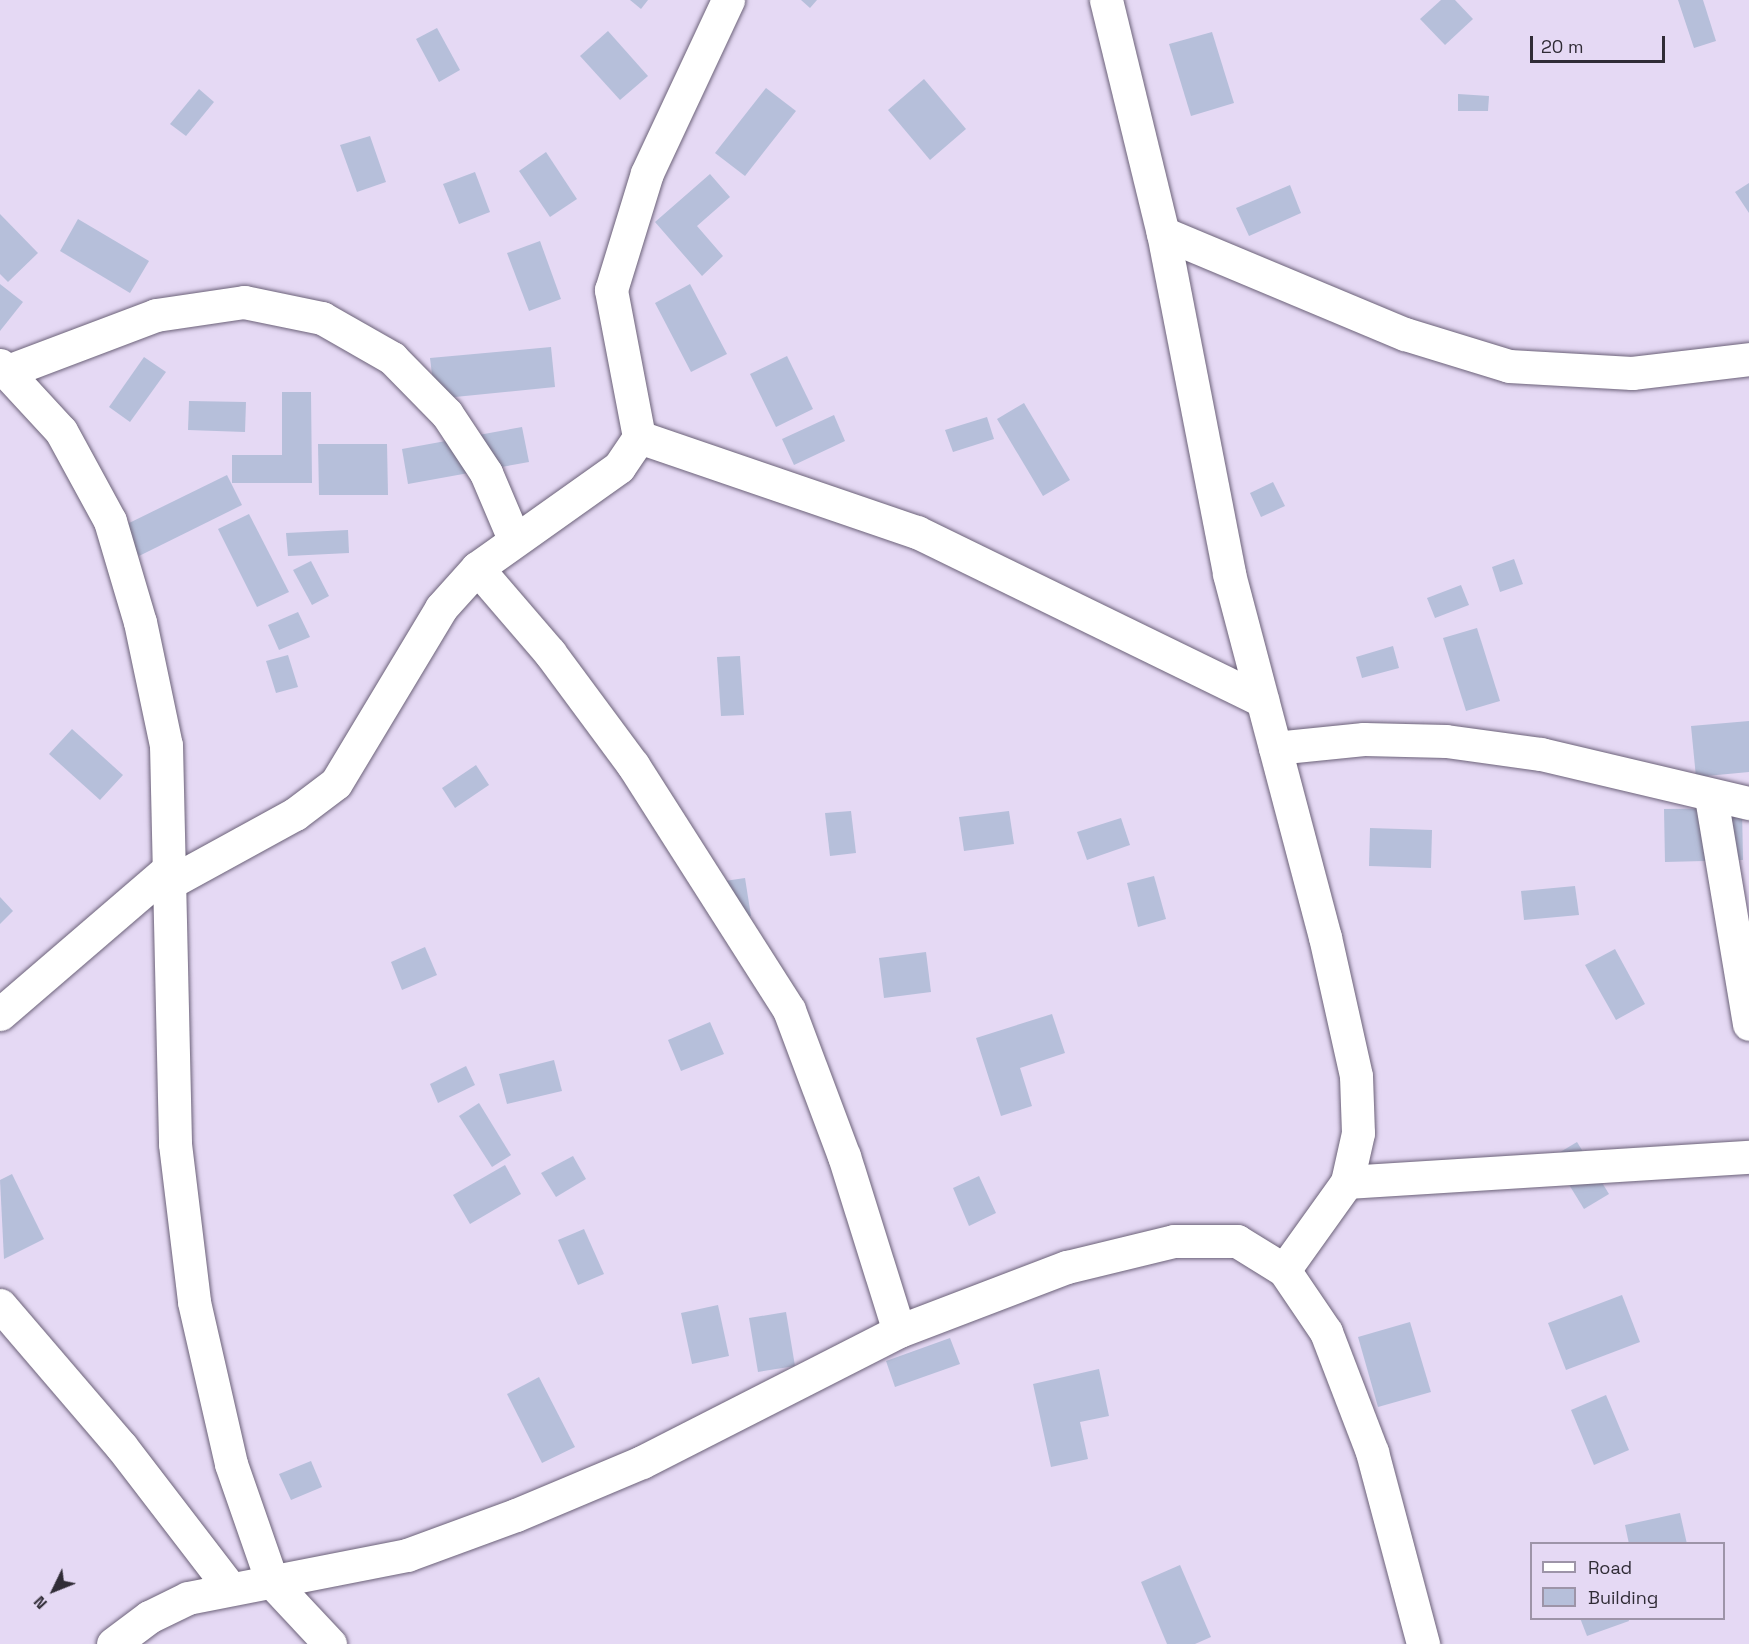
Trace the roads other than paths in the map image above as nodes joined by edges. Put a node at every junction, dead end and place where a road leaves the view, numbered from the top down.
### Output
1 (728, 0) edge
2 (1106, 0) edge
3 (1163, 233) junction
4 (1749, 359) edge
5 (4, 368) edge
6 (639, 437) junction
7 (514, 539) junction
8 (477, 568) junction
9 (1262, 700) junction
10 (1275, 748) junction
11 (1711, 797) junction
12 (1749, 803) edge
13 (170, 876) junction
14 (0, 1014) edge
15 (1749, 1024) edge
16 (1749, 1157) edge
17 (1347, 1182) junction
18 (1284, 1270) junction
19 (0, 1305) edge
20 (899, 1331) junction
21 (272, 1582) junction
22 (229, 1587) junction
23 (113, 1644) edge
24 (330, 1644) edge
25 (1423, 1644) edge

1 - 6 street
2 - 3 street
3 - 4 street
3 - 9 street
5 - 7 street
5 - 13 street
6 - 7 street
6 - 9 street
7 - 8 street
8 - 13 street
8 - 20 street
9 - 10 street
10 - 11 street
10 - 17 street
11 - 12 street
11 - 15 street
13 - 14 street
13 - 21 street
16 - 17 street
17 - 18 street
18 - 20 street
18 - 25 street
19 - 22 street
20 - 21 street
21 - 22 street
21 - 24 street
22 - 23 street

